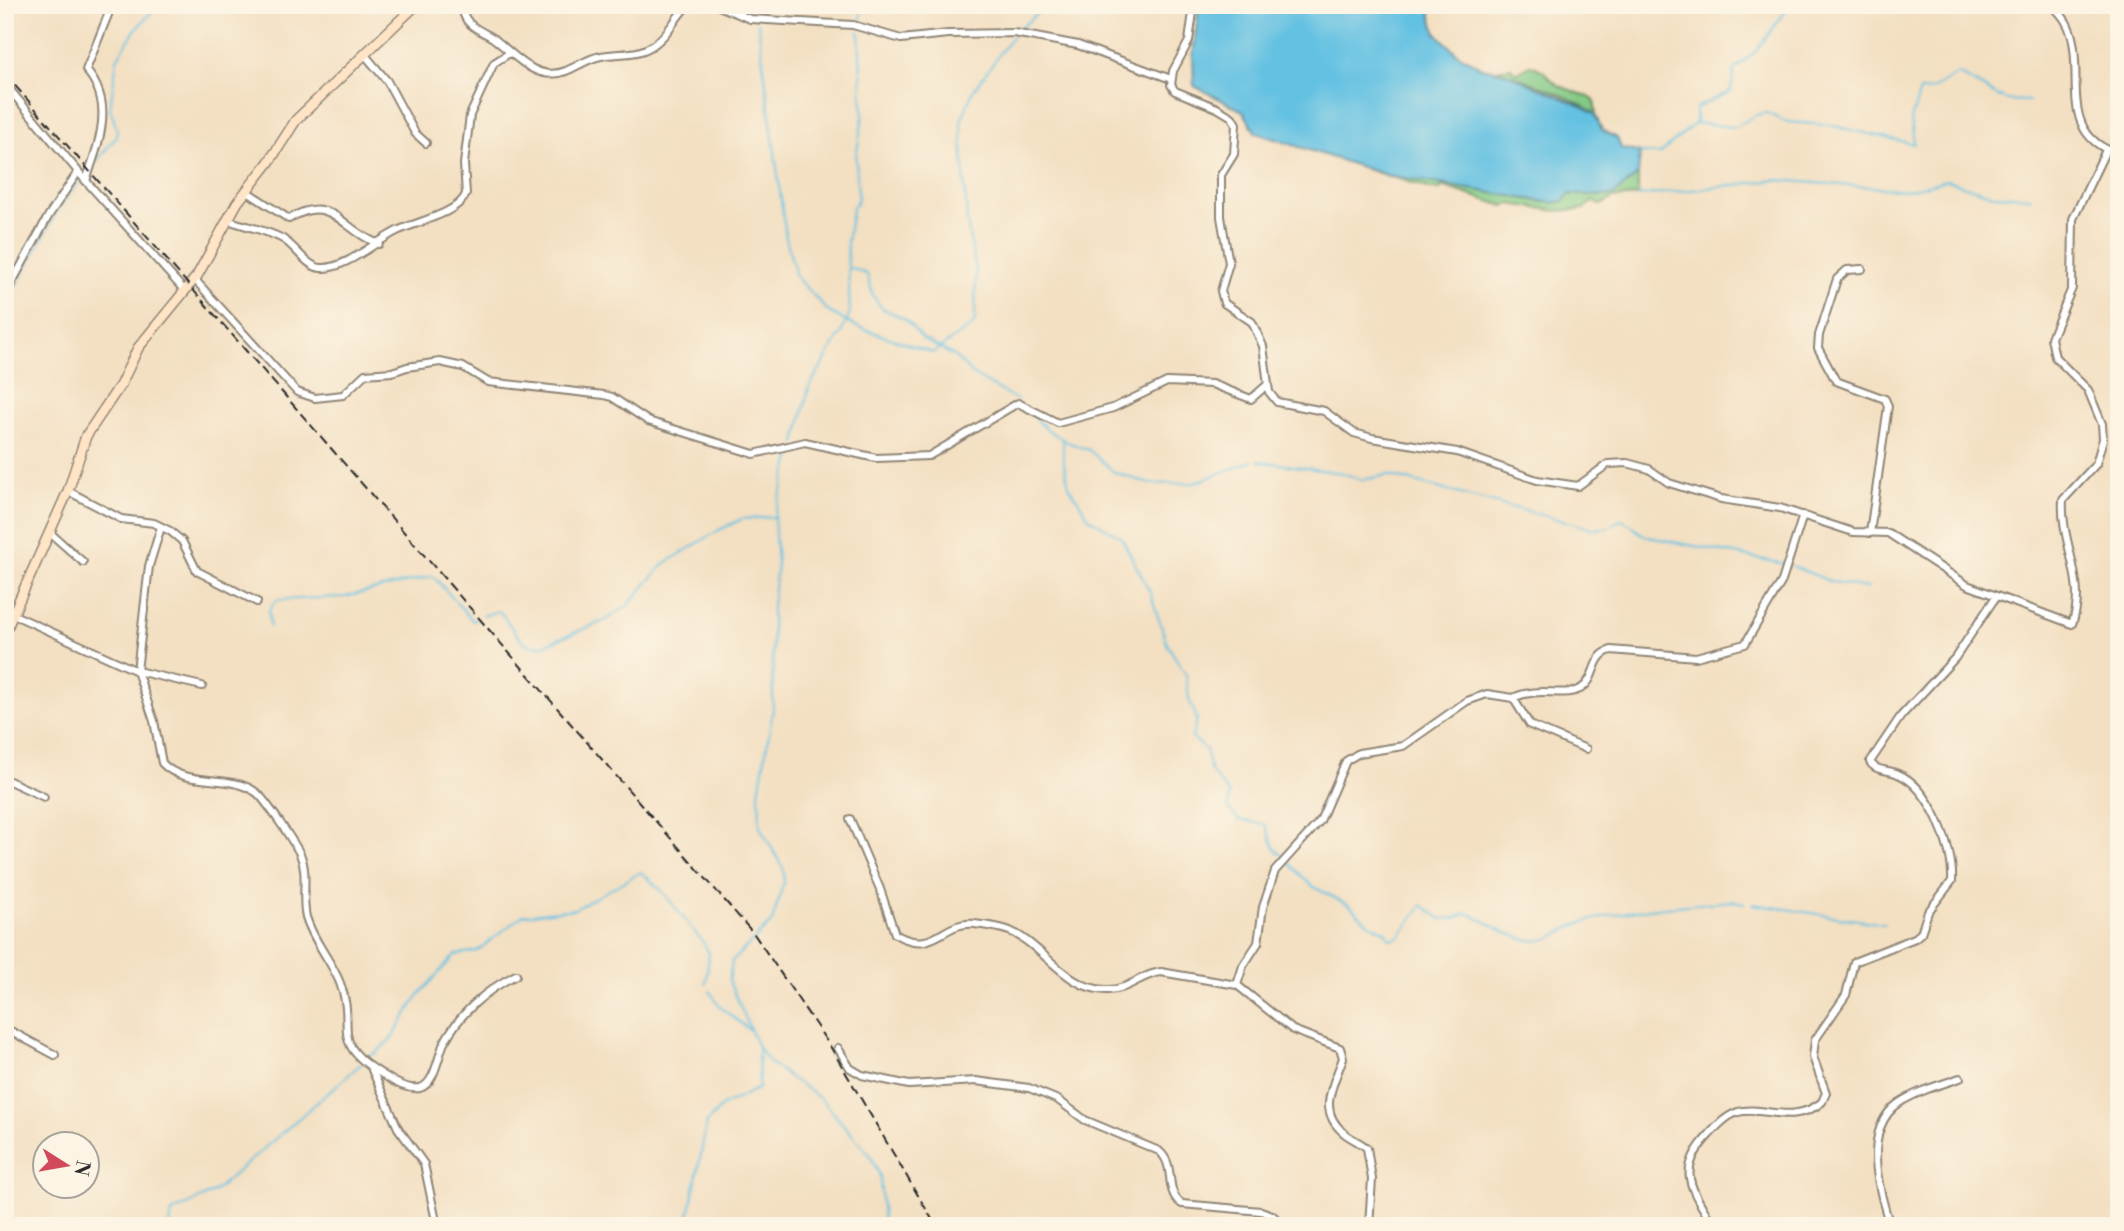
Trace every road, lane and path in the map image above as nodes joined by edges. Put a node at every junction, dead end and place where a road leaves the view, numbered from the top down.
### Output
1 (112, 5) edge
2 (416, 5) edge
3 (462, 5) edge
4 (688, 5) edge
5 (716, 5) edge
6 (1194, 5) edge
7 (2051, 5) edge
8 (508, 54) junction
9 (365, 55) junction
10 (1171, 79) junction
11 (5, 85) edge
12 (426, 143) dead end
13 (2106, 150) junction
14 (2119, 154) edge
15 (78, 172) junction
16 (86, 181) junction
17 (246, 191) junction
18 (227, 220) junction
19 (379, 244) junction
20 (1862, 269) dead end
21 (197, 276) junction
22 (184, 290) junction
23 (5, 295) edge
24 (1267, 385) junction
25 (68, 491) junction
26 (1803, 515) junction
27 (161, 527) junction
28 (49, 533) junction
29 (1870, 533) junction
30 (83, 562) dead end
31 (1995, 598) junction
32 (257, 602) dead end
33 (11, 610) edge
34 (5, 632) edge
35 (137, 671) junction
36 (202, 686) dead end
37 (1513, 698) junction
38 (1586, 749) dead end
39 (5, 779) edge
40 (44, 797) dead end
41 (850, 819) dead end
42 (516, 975) dead end
43 (1237, 985) junction
44 (5, 1028) edge
45 (838, 1048) dead end
46 (55, 1055) dead end
47 (372, 1068) junction
48 (1960, 1077) dead end
49 (437, 1226) edge
50 (1284, 1226) edge
51 (1369, 1226) edge
52 (1713, 1226) edge
53 (1890, 1226) edge

1 - 16 street
2 - 9 street
3 - 8 street
4 - 8 street
5 - 10 street
6 - 10 street
7 - 13 street
8 - 19 street
9 - 12 street
9 - 17 street
10 - 24 street
11 - 15 street
13 - 14 street
13 - 31 street
15 - 16 street
15 - 23 street
16 - 22 street
17 - 18 street
17 - 19 street
18 - 19 street
18 - 21 street
20 - 29 street
21 - 22 street
21 - 24 street
22 - 25 street
24 - 26 street
25 - 27 street
25 - 28 street
26 - 29 street
26 - 37 street
27 - 32 street
27 - 35 street
28 - 30 street
28 - 33 street
29 - 31 street
31 - 52 street
33 - 34 street
33 - 35 street
35 - 36 street
35 - 47 street
37 - 38 street
37 - 43 street
39 - 40 street
41 - 43 street
42 - 47 street
43 - 51 street
44 - 46 street
45 - 50 street
47 - 49 street
48 - 53 street

